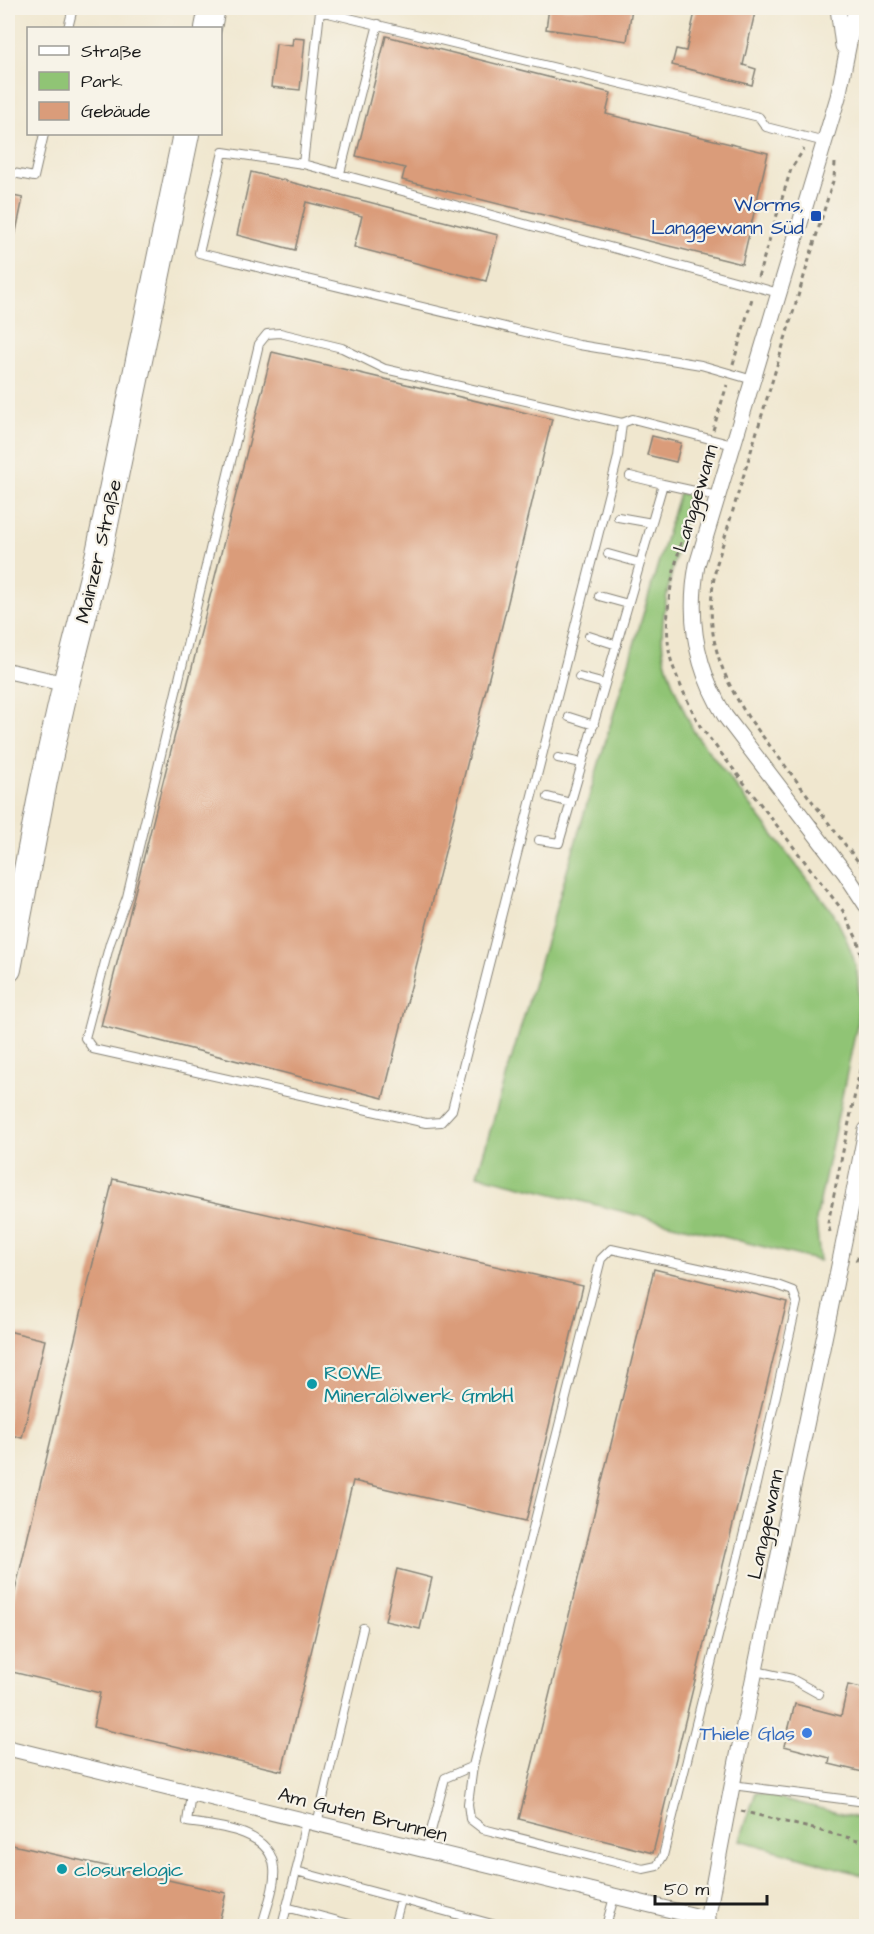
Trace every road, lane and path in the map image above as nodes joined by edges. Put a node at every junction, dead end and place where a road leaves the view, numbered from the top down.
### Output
1 (72, 8) edge
2 (212, 8) edge
3 (838, 8) edge
4 (856, 8) edge
5 (320, 9) edge
6 (378, 24) junction
7 (68, 27) edge
8 (208, 27) edge
9 (844, 63) junction
10 (44, 135) edge
11 (186, 135) edge
12 (810, 138) junction
13 (825, 142) junction
14 (835, 155) dead end
15 (303, 164) junction
16 (8, 172) edge
17 (340, 173) junction
18 (756, 287) junction
19 (779, 294) junction
20 (731, 374) junction
21 (753, 380) junction
22 (622, 423) junction
23 (710, 439) junction
24 (733, 446) junction
25 (630, 476) dead end
26 (663, 484) junction
27 (695, 491) junction
28 (717, 496) junction
29 (618, 517) dead end
30 (652, 523) junction
31 (608, 554) dead end
32 (640, 563) junction
33 (599, 596) dead end
34 (628, 604) junction
35 (589, 636) dead end
36 (617, 645) junction
37 (8, 670) edge
38 (579, 677) dead end
39 (66, 684) junction
40 (605, 684) junction
41 (569, 717) dead end
42 (594, 725) junction
43 (558, 758) dead end
44 (582, 763) junction
45 (548, 797) dead end
46 (571, 802) junction
47 (539, 840) dead end
48 (867, 872) edge
49 (867, 905) edge
50 (8, 969) edge
51 (867, 978) edge
52 (867, 1130) edge
53 (363, 1628) dead end
54 (756, 1671) junction
55 (819, 1694) dead end
56 (8, 1748) edge
57 (473, 1766) junction
58 (732, 1785) junction
59 (191, 1793) junction
60 (867, 1802) edge
61 (728, 1807) junction
62 (311, 1822) junction
63 (867, 1842) edge
64 (426, 1852) junction
65 (296, 1871) junction
66 (614, 1897) junction
67 (401, 1900) junction
68 (286, 1907) junction
69 (707, 1923) edge
70 (262, 1925) edge
71 (496, 1925) edge
72 (282, 1926) edge
73 (357, 1926) edge
74 (394, 1926) edge
75 (606, 1926) edge

1 - 7 lane
2 - 8 main road
3 - 9 street, Langgewann
4 - 9 street, Langgewann
5 - 6 lane
5 - 15 lane
6 - 12 lane
6 - 17 lane
9 - 13 street, Langgewann
10 - 16 lane
11 - 39 main road, Mainzer Straße
12 - 13 lane
12 - 18 path
13 - 19 street, Langgewann
14 - 48 path
15 - 17 lane
15 - 20 lane
17 - 18 lane
18 - 19 lane
18 - 20 path
19 - 21 street, Langgewann
20 - 21 lane
20 - 23 path
21 - 24 street, Langgewann
22 - 22 lane
22 - 23 lane
23 - 24 lane
23 - 27 path
24 - 28 street, Langgewann
25 - 26 lane
26 - 27 lane
26 - 30 lane
27 - 28 lane
27 - 51 path
28 - 49 street, Langgewann
29 - 30 lane
30 - 32 lane
31 - 32 lane
32 - 34 lane
33 - 34 lane
34 - 36 lane
35 - 36 lane
36 - 40 lane
37 - 39 street
38 - 40 lane
39 - 50 main road, Mainzer Straße
40 - 42 lane
41 - 42 lane
42 - 44 lane
43 - 44 lane
44 - 46 lane
45 - 46 lane
46 - 47 lane
52 - 54 street, Langgewann
53 - 62 lane
54 - 55 lane
54 - 58 street, Langgewann
56 - 59 street, Am Guten Brunnen
57 - 57 lane
57 - 64 lane
58 - 60 lane
58 - 61 street, Langgewann
59 - 62 street, Am Guten Brunnen
59 - 70 lane
61 - 63 path
61 - 69 street, Langgewann
62 - 64 street, Am Guten Brunnen
62 - 65 lane
64 - 66 street, Am Guten Brunnen
65 - 67 lane
65 - 68 lane
66 - 69 street, Am Guten Brunnen
66 - 75 lane
67 - 71 lane
67 - 74 lane
68 - 72 lane
68 - 73 lane

